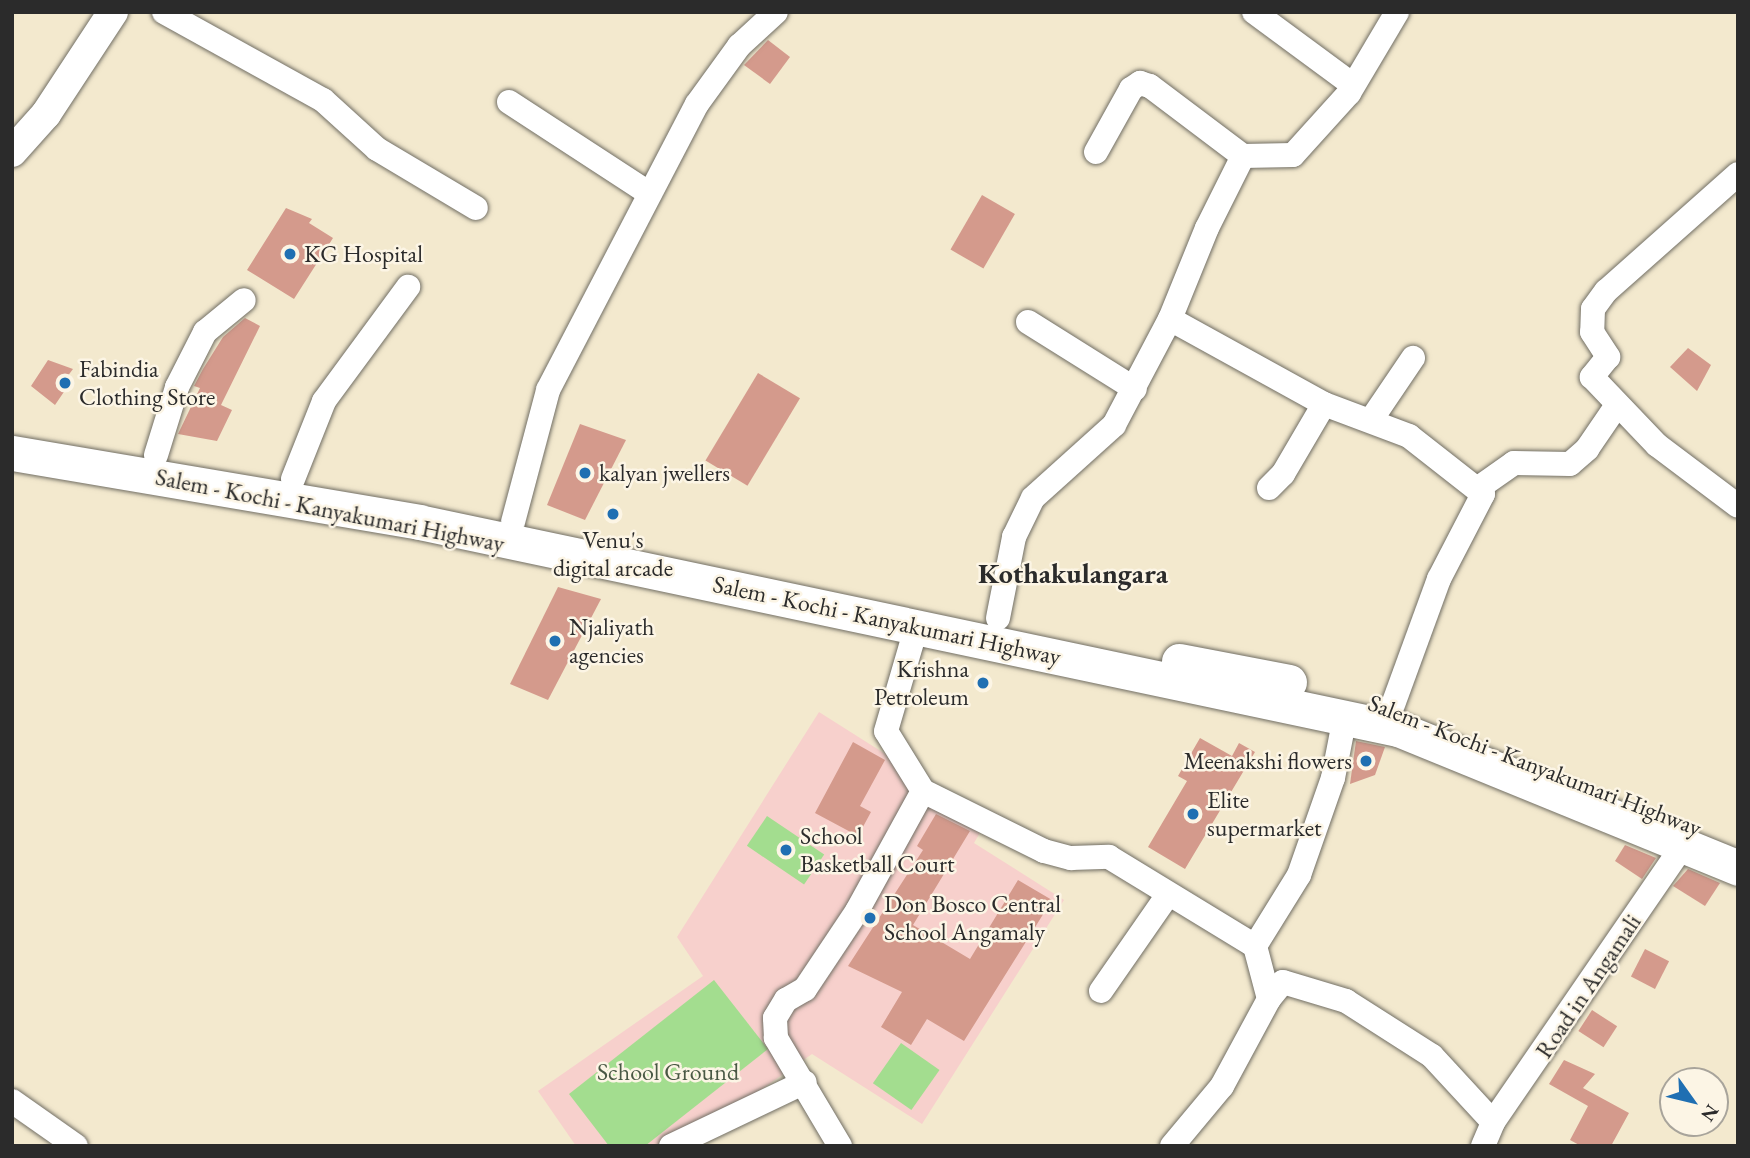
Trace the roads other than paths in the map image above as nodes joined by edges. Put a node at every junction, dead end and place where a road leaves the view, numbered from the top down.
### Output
1 (113, 12) edge
2 (164, 12) edge
3 (776, 12) edge
4 (1254, 12) edge
5 (1396, 12) edge
6 (1353, 85) junction
7 (509, 102) dead end
8 (13, 151) edge
9 (1096, 152) dead end
10 (1243, 156) junction
11 (1738, 174) edge
12 (650, 194) junction
13 (476, 208) dead end
14 (408, 287) dead end
15 (244, 300) dead end
16 (1170, 320) junction
17 (1028, 322) dead end
18 (1413, 358) dead end
19 (1135, 389) junction
20 (1324, 404) junction
21 (1617, 405) junction
22 (1371, 420) junction
23 (12, 432) edge
24 (12, 453) edge
25 (156, 455) junction
26 (293, 479) junction
27 (1269, 488) dead end
28 (1477, 489) junction
29 (1738, 506) edge
30 (513, 522) junction
31 (998, 618) junction
32 (917, 625) junction
33 (1393, 705) junction
34 (1345, 717) junction
35 (923, 791) junction
36 (1738, 844) edge
37 (1681, 848) junction
38 (1738, 868) edge
39 (1167, 896) junction
40 (1255, 946) junction
41 (1101, 991) dead end
42 (1269, 999) junction
43 (805, 1082) junction
44 (12, 1101) edge
45 (1493, 1122) junction
46 (76, 1146) edge
47 (671, 1146) edge
48 (840, 1146) edge
49 (1172, 1146) edge
50 (1482, 1146) edge

1 - 8 main road
2 - 13 street
3 - 12 street
4 - 6 street
5 - 6 street
6 - 10 street
7 - 12 street
9 - 10 street
10 - 16 street
11 - 21 street
12 - 30 street
14 - 26 street
15 - 25 street
16 - 19 street
16 - 20 street
17 - 19 street
18 - 22 street
19 - 31 street
20 - 22 street
20 - 27 street
21 - 28 street
21 - 29 street
22 - 28 street
23 - 25 highway, Salem - Kochi - Kanyakumari Highway
24 - 32 highway, Salem - Kochi - Kanyakumari Highway
25 - 26 highway, Salem - Kochi - Kanyakumari Highway
26 - 30 highway, Salem - Kochi - Kanyakumari Highway
28 - 33 street
30 - 31 highway, Salem - Kochi - Kanyakumari Highway
31 - 33 highway, Salem - Kochi - Kanyakumari Highway
32 - 34 highway, Salem - Kochi - Kanyakumari Highway
32 - 35 street
33 - 36 highway, Salem - Kochi - Kanyakumari Highway
34 - 37 highway, Salem - Kochi - Kanyakumari Highway
34 - 40 street
35 - 39 street
35 - 43 street
37 - 38 highway, Salem - Kochi - Kanyakumari Highway
37 - 45 street, Road in Angamali
39 - 40 street
39 - 41 street
40 - 42 street
42 - 45 street
42 - 49 street
43 - 47 street
43 - 48 street
44 - 46 street
45 - 50 street, Road in Angamali

